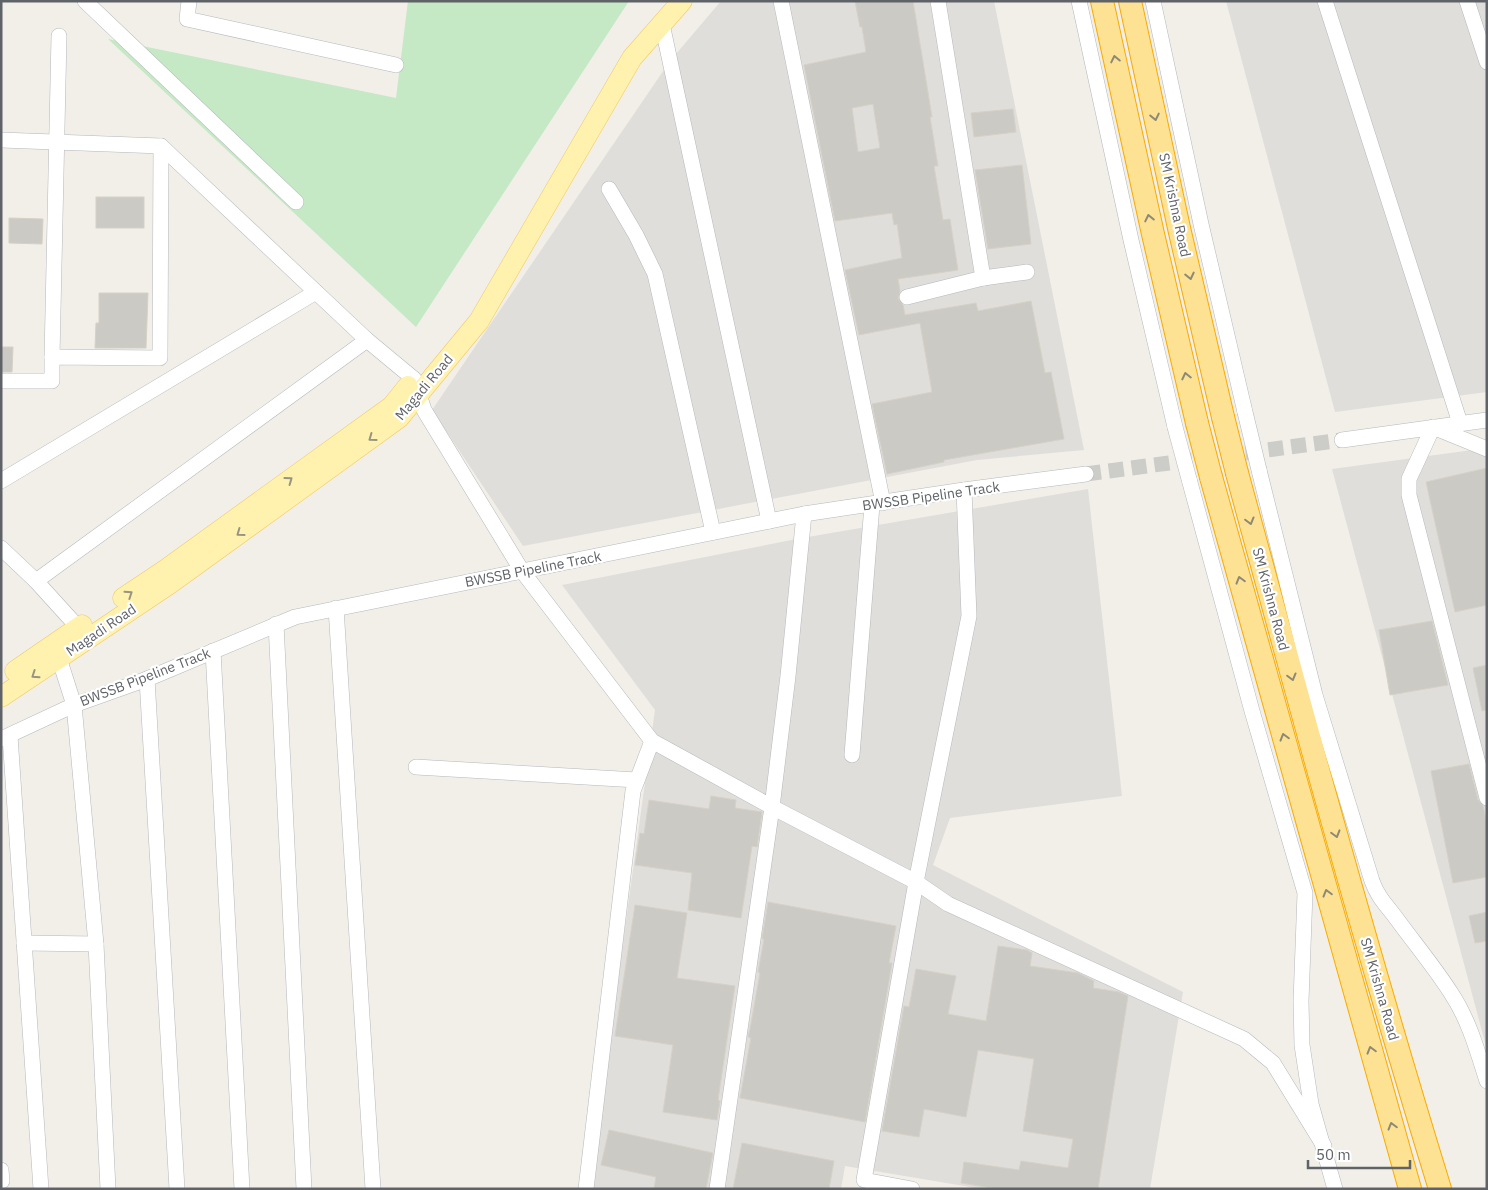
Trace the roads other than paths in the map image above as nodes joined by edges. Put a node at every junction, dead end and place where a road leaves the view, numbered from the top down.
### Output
1 (85, 1) edge
2 (189, 1) edge
3 (664, 1) edge
4 (682, 1) edge
5 (781, 1) edge
6 (938, 1) edge
7 (1079, 1) edge
8 (1102, 1) edge
9 (1130, 1) edge
10 (1153, 1) edge
11 (1325, 1) edge
12 (1467, 1) edge
13 (662, 24) junction
14 (59, 36) dead end
15 (1487, 62) edge
16 (396, 65) dead end
17 (1, 140) edge
18 (57, 142) junction
19 (161, 146) junction
20 (609, 189) dead end
21 (296, 202) dead end
22 (1027, 272) dead end
23 (983, 278) junction
24 (316, 292) junction
25 (908, 297) dead end
26 (367, 340) junction
27 (52, 357) junction
28 (1, 381) edge
29 (416, 386) junction
30 (1487, 420) edge
31 (1460, 423) junction
32 (1433, 427) junction
33 (1342, 440) tunnel mouth
34 (1487, 449) edge
35 (1235, 464) junction
36 (1209, 468) junction
37 (1086, 474) tunnel mouth
38 (1, 481) edge
39 (964, 490) junction
40 (878, 504) junction
41 (804, 514) junction
42 (769, 521) junction
43 (713, 532) junction
44 (1, 548) edge
45 (522, 571) junction
46 (36, 581) junction
47 (336, 608) junction
48 (276, 624) junction
49 (83, 633) junction
50 (213, 651) junction
51 (56, 652) junction
52 (147, 679) junction
53 (1, 680) edge
54 (1, 697) edge
55 (74, 705) junction
56 (6, 738) edge
57 (652, 741) junction
58 (852, 756) dead end
59 (416, 767) dead end
60 (637, 780) junction
61 (1487, 798) edge
62 (772, 807) junction
63 (916, 882) junction
64 (24, 943) junction
65 (96, 944) junction
66 (1487, 1081) edge
67 (1324, 1146) junction
68 (906, 1188) edge
69 (41, 1189) edge
70 (108, 1189) edge
71 (177, 1189) edge
72 (242, 1189) edge
73 (304, 1189) edge
74 (374, 1189) edge
75 (586, 1189) edge
76 (717, 1189) edge
77 (1335, 1189) edge
78 (1410, 1189) edge
79 (1440, 1189) edge

1 - 21 street
2 - 16 street
3 - 29 main road, Magadi Road
4 - 13 main road, Magadi Road
5 - 40 street
6 - 23 street
7 - 67 street, bridge
36 -> 8 highway, SM Krishna Road, bridge
9 -> 35 highway, SM Krishna Road, bridge
10 - 66 street, SM Krishna Road, bridge
11 - 31 street
12 - 15 street
13 - 29 main road, Magadi Road
13 - 42 street
14 - 18 street
17 - 18 street
18 - 19 street
18 - 27 street
19 - 24 street
19 - 27 street
20 - 43 street
22 - 23 street
23 - 25 street
24 - 26 street
24 - 38 street
26 - 29 street
26 - 46 street
27 - 28 street
29 - 45 street
29 - 49 main road, Magadi Road
30 - 31 street
31 - 32 street
32 - 33 street
32 - 34 street
32 - 61 street
35 - 36 street
35 -> 79 highway, SM Krishna Road
78 -> 36 highway, SM Krishna Road
37 - 39 street, BWSSB Pipeline Track
39 - 40 street, BWSSB Pipeline Track
39 - 63 street
40 - 41 street, BWSSB Pipeline Track
40 - 58 street
41 - 42 street, BWSSB Pipeline Track
41 - 62 street
42 - 43 street, BWSSB Pipeline Track
43 - 45 street, BWSSB Pipeline Track
44 - 46 street
45 - 47 street, BWSSB Pipeline Track
45 - 57 street
46 - 49 street
47 - 48 street, BWSSB Pipeline Track
47 - 74 street
48 - 50 street, BWSSB Pipeline Track
48 - 73 street
49 - 51 main road, Magadi Road
50 - 52 street, BWSSB Pipeline Track
50 - 72 street
51 - 53 main road, Magadi Road
51 -> 54 main road, Magadi Road
51 - 55 street
52 - 55 street, BWSSB Pipeline Track
52 - 71 street
55 - 56 street, BWSSB Pipeline Track
55 - 65 street
56 - 64 street
57 - 60 street
57 - 62 street
59 - 60 street
60 - 75 street
62 - 63 street
62 - 76 street
63 - 67 street
63 - 68 street
64 - 65 street
64 - 69 street
65 - 70 street
67 - 77 street

